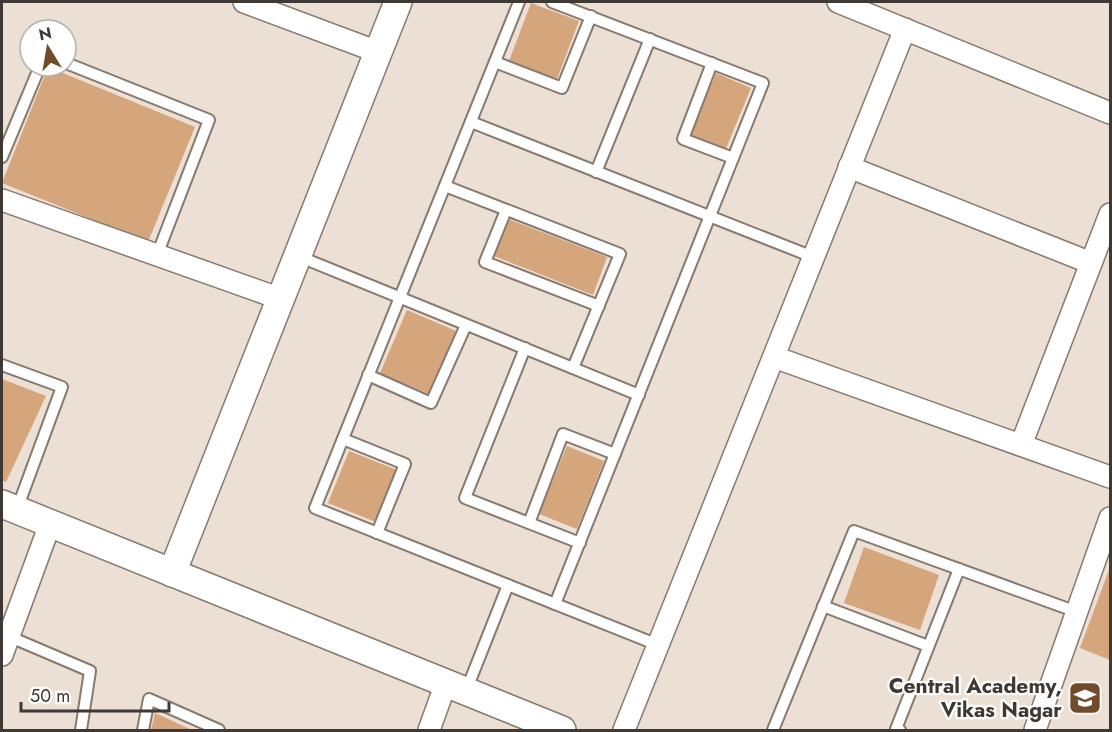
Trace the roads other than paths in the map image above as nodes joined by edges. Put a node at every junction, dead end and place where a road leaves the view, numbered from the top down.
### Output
1 (244, 2) edge
2 (398, 2) edge
3 (519, 2) edge
4 (552, 2) edge
5 (846, 3) edge
6 (591, 16) junction
7 (905, 29) junction
8 (650, 39) junction
9 (378, 52) junction
10 (495, 62) junction
11 (712, 63) junction
12 (78, 68) edge
13 (35, 78) edge
14 (1110, 113) edge
15 (471, 122) junction
16 (2, 157) edge
17 (733, 158) junction
18 (849, 167) junction
19 (596, 172) junction
20 (445, 186) junction
21 (2, 200) edge
22 (506, 210) junction
23 (1110, 214) edge
24 (710, 216) junction
25 (157, 255) junction
26 (297, 256) junction
27 (813, 257) junction
28 (1091, 263) junction
29 (400, 298) junction
30 (281, 299) junction
31 (599, 306) junction
32 (466, 325) junction
33 (525, 348) junction
34 (774, 357) junction
35 (2, 365) edge
36 (573, 368) junction
37 (368, 375) junction
38 (639, 395) junction
39 (343, 439) junction
40 (1021, 445) junction
41 (615, 454) junction
42 (1110, 477) edge
43 (9, 507) edge
44 (1110, 518) edge
45 (529, 523) junction
46 (50, 524) junction
47 (377, 533) junction
48 (580, 543) junction
49 (959, 569) junction
50 (172, 573) junction
51 (508, 585) junction
52 (555, 604) junction
53 (823, 606) junction
54 (1077, 612) junction
55 (5, 645) edge
56 (658, 645) junction
57 (928, 646) junction
58 (455, 687) junction
59 (81, 730) edge
60 (143, 730) edge
61 (219, 730) edge
62 (429, 730) edge
63 (562, 730) edge
64 (624, 730) edge
65 (773, 730) edge
66 (900, 730) edge
67 (1035, 730) edge

1 - 9 street
2 - 9 street
3 - 10 lane
4 - 6 lane
5 - 7 street
6 - 8 lane
6 - 10 lane
7 - 14 street
7 - 18 street
8 - 11 lane
8 - 19 lane
9 - 26 street
10 - 15 lane
11 - 17 lane
11 - 17 lane
12 - 25 lane
13 - 16 lane
15 - 19 lane
15 - 20 lane
17 - 24 lane
18 - 27 street
18 - 28 street
19 - 24 lane
20 - 22 lane
20 - 29 lane
21 - 25 street
22 - 31 lane
22 - 31 lane
23 - 28 street
24 - 27 lane
24 - 38 lane
25 - 30 street
26 - 29 lane
26 - 30 street
27 - 34 street
28 - 40 street
29 - 32 lane
29 - 37 lane
30 - 50 street
31 - 36 lane
32 - 33 lane
32 - 37 lane
33 - 36 lane
33 - 45 lane
34 - 40 street
34 - 56 street
35 - 43 lane
36 - 38 lane
37 - 39 lane
38 - 41 lane
39 - 47 lane
39 - 47 lane
40 - 42 street
41 - 45 lane
41 - 48 lane
43 - 46 street
44 - 54 street
45 - 48 lane
46 - 50 street
46 - 55 street
47 - 51 lane
48 - 52 lane
49 - 53 lane
49 - 54 lane
49 - 57 lane
50 - 58 street
51 - 52 lane
51 - 58 lane
52 - 56 lane
53 - 57 lane
53 - 65 lane
54 - 67 street
55 - 59 lane
56 - 64 street
57 - 66 lane
58 - 62 street
58 - 63 street
60 - 61 lane

